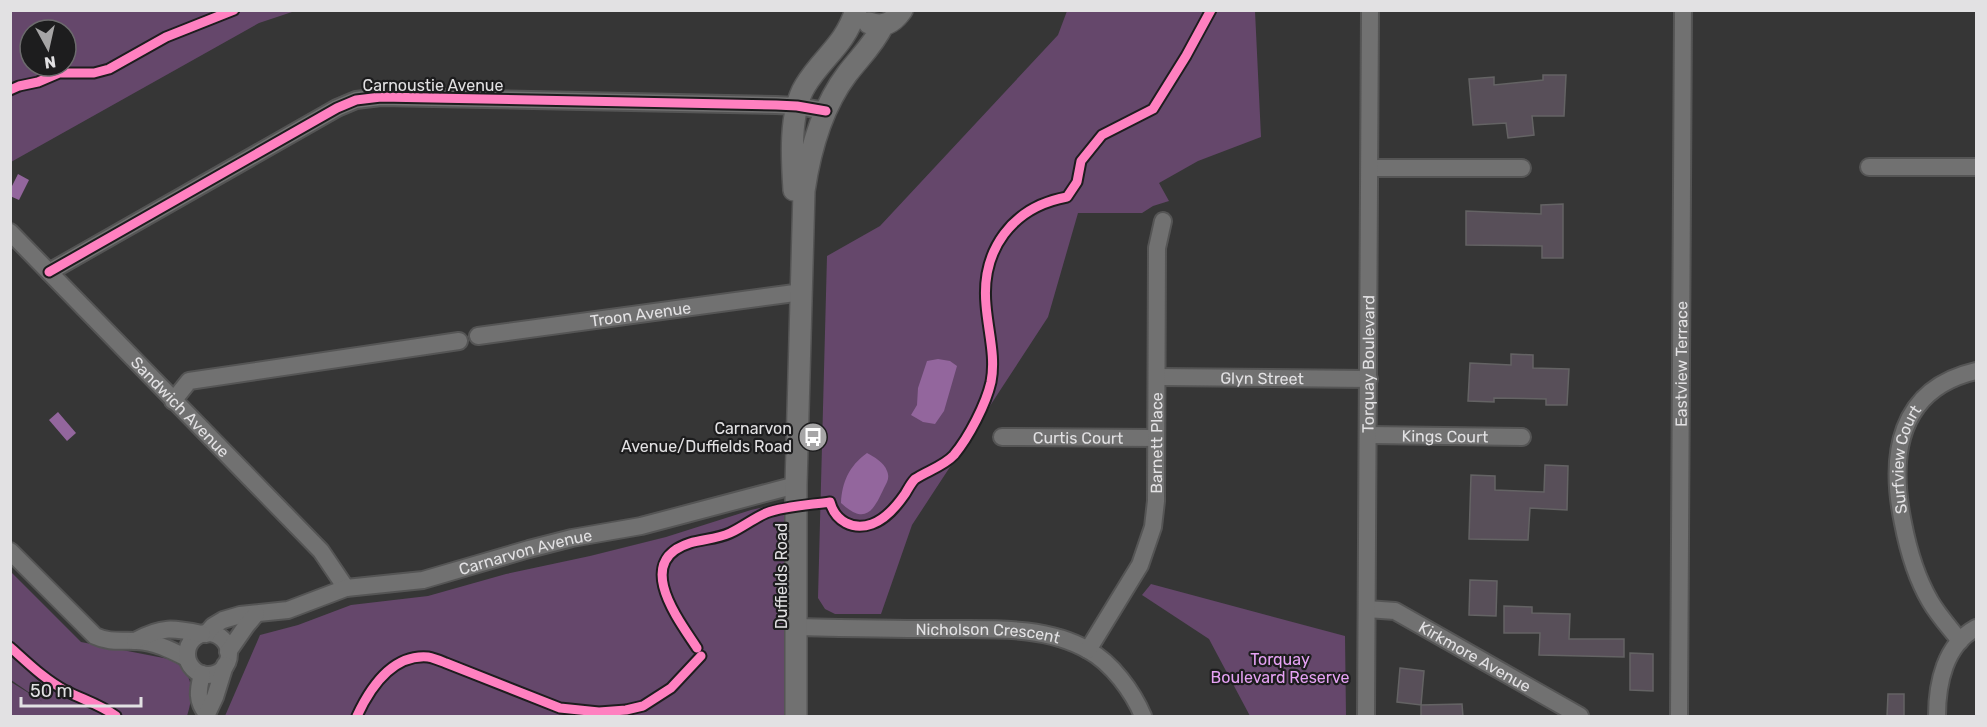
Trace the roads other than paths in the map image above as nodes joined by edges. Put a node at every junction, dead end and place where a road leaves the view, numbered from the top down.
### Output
1 (856, 10) edge
2 (902, 10) edge
3 (1370, 10) edge
4 (1683, 10) edge
5 (883, 26) junction
6 (797, 106) junction
7 (826, 111) junction
8 (1869, 166) dead end
9 (1977, 167) edge
10 (1370, 168) junction
11 (1522, 168) dead end
12 (1163, 221) dead end
13 (10, 232) edge
14 (49, 272) junction
15 (802, 292) junction
16 (478, 336) dead end
17 (459, 341) dead end
18 (1977, 371) edge
19 (1157, 377) junction
20 (1369, 380) junction
21 (173, 401) junction
22 (1369, 435) junction
23 (1002, 437) dead end
24 (1522, 437) dead end
25 (1156, 438) junction
26 (796, 484) junction
27 (10, 551) edge
28 (346, 588) junction
29 (1367, 609) junction
30 (256, 614) junction
31 (796, 627) junction
32 (1977, 628) edge
33 (204, 634) junction
34 (135, 641) junction
35 (1960, 641) junction
36 (1088, 650) junction
37 (188, 658) junction
38 (227, 658) junction
39 (202, 674) junction
40 (206, 716) edge
41 (796, 717) edge
42 (1143, 717) edge
43 (1366, 717) edge
44 (1580, 717) edge
45 (1680, 717) edge
46 (1937, 717) edge

1 - 5 street
1 - 6 street, Duffields Road
2 - 5 street, Duffields Road
3 - 10 street, Torquay Boulevard
4 - 45 street, Eastview Terrace
5 - 7 street, Duffields Road
6 - 7 street, Carnoustie Avenue
6 - 14 street, Carnoustie Avenue
6 - 15 street, Duffields Road
7 - 15 street, Duffields Road
8 - 9 street
10 - 11 street
10 - 20 street, Torquay Boulevard
12 - 19 street, Barnett Place
13 - 14 street, Sandwich Avenue
14 - 21 street, Sandwich Avenue
15 - 16 street, Troon Avenue
15 - 26 street, Duffields Road
17 - 21 street
18 - 35 street, Surfview Court
19 - 20 street, Glyn Street
19 - 25 street, Barnett Place
20 - 22 street, Torquay Boulevard
21 - 28 street, Sandwich Avenue
22 - 24 street, Kings Court
22 - 29 street, Torquay Boulevard
23 - 25 street, Curtis Court
25 - 36 street, Barnett Place
26 - 28 street, Carnarvon Avenue
26 - 31 street, Duffields Road
27 - 34 street
28 - 30 street, Carnarvon Avenue
29 - 43 street, Torquay Boulevard
29 - 44 street, Kirkmore Avenue
30 - 33 street, Carnarvon Avenue
30 - 38 street
31 - 36 street, Nicholson Crescent
31 - 41 street, Duffields Road
32 - 35 street
33 - 34 street
33 - 37 street
33 - 38 street
34 - 37 street
35 - 46 street
36 - 42 street, Nicholson Crescent
37 - 39 street
38 - 39 street
38 - 40 street
39 - 40 street

